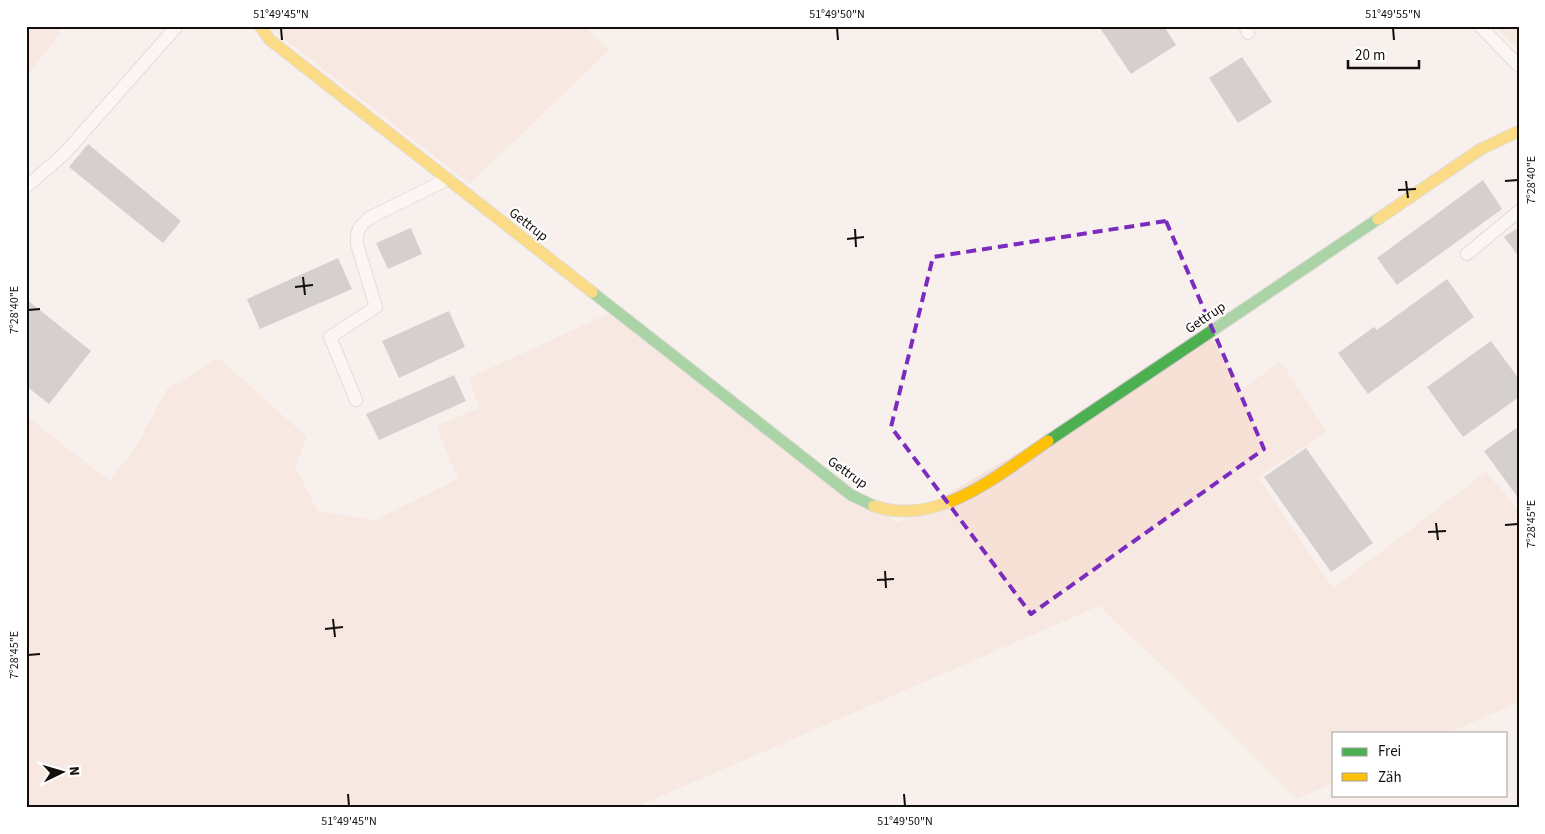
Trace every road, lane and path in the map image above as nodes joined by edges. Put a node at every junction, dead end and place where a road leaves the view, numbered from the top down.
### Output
1 (177, 26) edge
2 (260, 26) edge
3 (1480, 26) edge
4 (1519, 66) edge
5 (1519, 131) edge
6 (448, 179) junction
7 (26, 187) edge
8 (1519, 211) edge
9 (1467, 254) dead end
10 (356, 400) dead end

1 - 7 lane
2 - 6 street, Gettrup
3 - 4 lane
5 - 6 street, Gettrup
6 - 10 lane
8 - 9 lane

